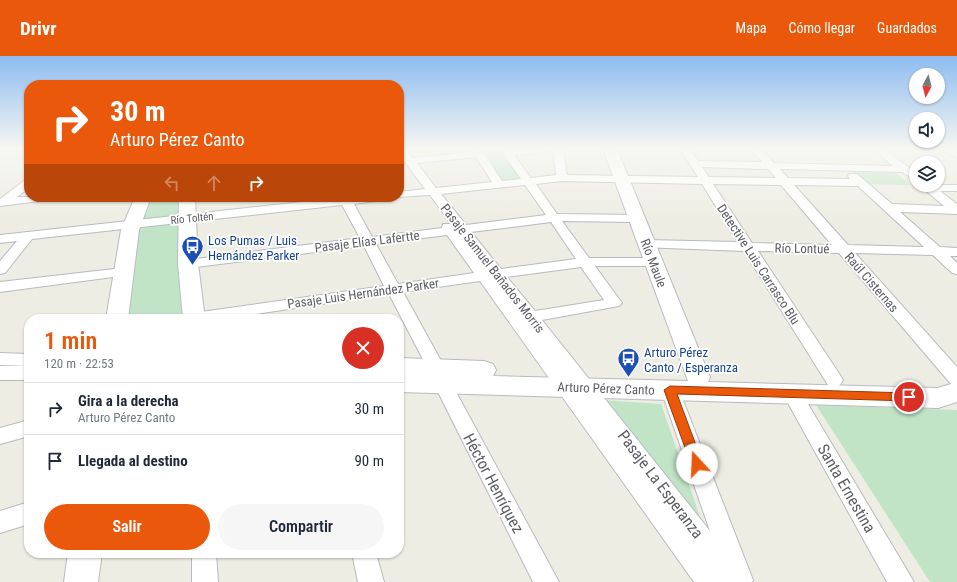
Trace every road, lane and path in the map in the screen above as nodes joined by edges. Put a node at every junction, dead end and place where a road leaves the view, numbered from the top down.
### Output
1 (412, 174) edge
2 (492, 174) edge
3 (523, 174) edge
4 (561, 174) edge
5 (619, 174) edge
6 (701, 174) edge
7 (778, 174) edge
8 (850, 174) edge
9 (562, 178) junction
10 (621, 178) junction
11 (705, 180) junction
12 (528, 181) junction
13 (785, 182) junction
14 (861, 183) junction
15 (499, 184) junction
16 (24, 186) edge
17 (945, 187) edge
18 (957, 188) edge
19 (428, 192) junction
20 (934, 192) edge
21 (404, 194) edge
22 (24, 201) edge
23 (141, 202) edge
24 (187, 202) edge
25 (320, 202) edge
26 (347, 202) edge
27 (2, 204) edge
28 (889, 208) junction
29 (957, 210) edge
30 (187, 218) junction
31 (554, 218) junction
32 (636, 218) junction
33 (132, 224) junction
34 (457, 230) junction
35 (28, 236) junction
36 (0, 239) edge
37 (367, 241) junction
38 (646, 244) junction
39 (748, 247) junction
40 (844, 249) junction
41 (936, 251) junction
42 (957, 252) edge
43 (585, 262) junction
44 (654, 262) junction
45 (188, 264) junction
46 (0, 270) edge
47 (957, 270) edge
48 (123, 272) junction
49 (491, 275) junction
50 (0, 287) edge
51 (393, 289) junction
52 (117, 314) edge
53 (193, 314) edge
54 (227, 314) edge
55 (531, 317) junction
56 (0, 359) edge
57 (24, 360) edge
58 (404, 368) edge
59 (0, 373) edge
60 (24, 373) edge
61 (439, 376) junction
62 (698, 378) junction
63 (957, 379) edge
64 (571, 380) junction
65 (834, 380) junction
66 (404, 382) edge
67 (957, 389) edge
68 (670, 390) junction
69 (957, 392) edge
70 (792, 394) junction
71 (24, 429) edge
72 (0, 436) edge
73 (24, 515) edge
74 (0, 522) edge
75 (85, 558) edge
76 (204, 558) edge
77 (365, 558) edge
78 (81, 582) edge
79 (205, 582) edge
80 (371, 582) edge
81 (546, 582) edge
82 (709, 582) edge
83 (736, 582) edge
84 (741, 582) edge
85 (902, 582) edge

1 - 19 street, Pasaje Samuel Bañados Morris
2 - 15 street
3 - 12 street
4 - 9 street
5 - 10 street, Río Maule
6 - 11 street, Detective Luis Carrasco Blu
7 - 13 street, Raúl Cisternas
8 - 14 street
9 - 10 street
9 - 12 street
10 - 11 street
10 - 32 street, Río Maule
11 - 13 street
11 - 39 street, Detective Luis Carrasco Blu
12 - 15 street
12 - 31 street
13 - 14 street
13 - 40 street, Raúl Cisternas
14 - 28 street
15 - 19 street
16 - 27 street
17 - 18 street
19 - 21 street
19 - 34 street, Pasaje Samuel Bañados Morris
20 - 29 street
22 - 27 street
23 - 33 street
24 - 30 street
25 - 30 street, Río Toltén
26 - 37 street, Héctor Henríquez
28 - 29 street
28 - 41 street
30 - 33 street, Río Toltén
30 - 45 street
31 - 32 street, Pasaje Elías Lafertte
31 - 34 street, Pasaje Elías Lafertte
31 - 43 street
32 - 38 street, Río Maule
33 - 35 street, Río Toltén
33 - 48 street
34 - 37 street, Pasaje Elías Lafertte
34 - 49 street, Pasaje Samuel Bañados Morris
35 - 36 street, Río Toltén
35 - 46 street
37 - 45 street, Pasaje Elías Lafertte
37 - 51 street, Héctor Henríquez
38 - 39 street, Río Lontué
38 - 44 street, Río Maule
39 - 40 street, Río Lontué
39 - 65 street, Detective Luis Carrasco Blu
40 - 41 street, Río Lontué
40 - 63 street, Raúl Cisternas
41 - 42 street, Río Lontué
41 - 47 street
43 - 44 street, Pasaje Luis Hernández Parker
43 - 49 street, Pasaje Luis Hernández Parker
43 - 55 street
44 - 62 street, Río Maule
45 - 53 street
48 - 50 street
48 - 52 street
49 - 51 street, Pasaje Luis Hernández Parker
49 - 55 street, Pasaje Samuel Bañados Morris
49 - 64 street, Pasaje Samuel Bañados Morris
51 - 54 street, Pasaje Luis Hernández Parker
51 - 61 street, Héctor Henríquez
55 - 64 street, Pasaje Samuel Bañados Morris
56 - 57 street
58 - 61 street, Arturo Pérez Canto
59 - 60 street
61 - 64 street, Arturo Pérez Canto
61 - 66 street, Arturo Pérez Canto
61 - 81 street, Héctor Henríquez
62 - 64 street, Arturo Pérez Canto
62 - 65 street, Arturo Pérez Canto
64 - 68 street, Arturo Pérez Canto
64 - 82 street, Pasaje La Esperanza
64 - 83 street, Pasaje La Esperanza
65 - 67 street, Arturo Pérez Canto
68 - 70 street, Arturo Pérez Canto
68 - 84 street
69 - 70 street, Arturo Pérez Canto
70 - 85 street, Santa Ernestina
71 - 72 street
73 - 74 street
75 - 78 street
76 - 79 street
77 - 80 street

